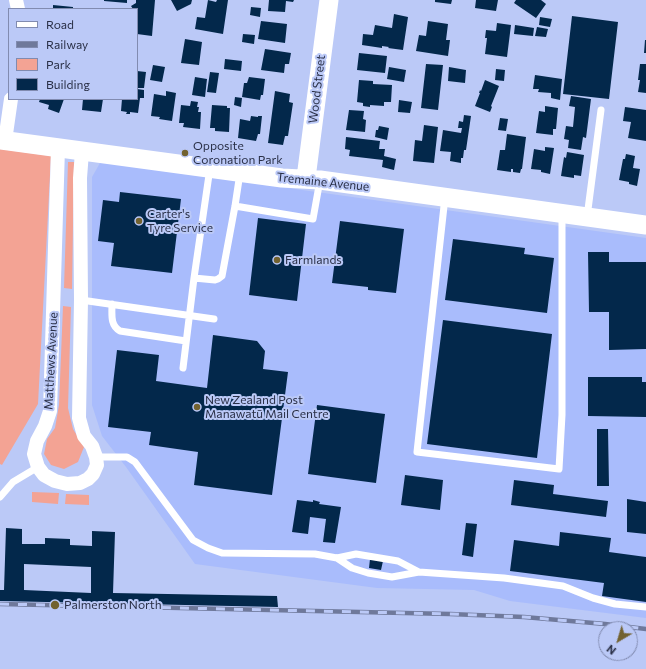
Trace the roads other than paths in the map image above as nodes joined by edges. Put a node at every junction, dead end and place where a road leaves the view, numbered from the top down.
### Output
1 (329, 0) edge
2 (11, 100) edge
3 (601, 110) dead end
4 (3, 140) edge
5 (58, 148) junction
6 (82, 152) junction
7 (210, 168) junction
8 (240, 172) junction
9 (313, 179) junction
10 (445, 197) junction
11 (236, 206) junction
12 (562, 213) junction
13 (587, 217) junction
14 (646, 225) edge
15 (194, 278) junction
16 (81, 300) junction
17 (112, 304) junction
18 (189, 315) junction
19 (214, 319) dead end
20 (186, 341) junction
21 (182, 368) dead end
22 (96, 457) junction
23 (38, 467) junction
24 (0, 497) edge
25 (337, 558) junction
26 (419, 572) junction
27 (646, 607) edge

1 - 9 main road, Wood Street
2 - 4 street
3 - 13 lane
4 - 5 main road, Tremaine Avenue
5 - 6 main road, Tremaine Avenue
5 - 23 street, Matthews Avenue
6 - 7 main road, Tremaine Avenue
6 - 16 street
7 - 8 main road, Tremaine Avenue
7 - 15 lane
8 - 9 main road, Tremaine Avenue
8 - 11 lane
9 - 10 main road, Tremaine Avenue
9 - 11 lane
10 - 12 main road, Tremaine Avenue
10 - 12 lane
11 - 15 lane
12 - 13 main road, Tremaine Avenue
13 - 14 main road, Tremaine Avenue
15 - 18 lane
16 - 17 lane
16 - 22 street
17 - 18 lane
17 - 20 lane
18 - 19 lane
18 - 20 lane
20 - 21 lane
22 - 23 street
22 - 25 lane
23 - 24 lane
25 - 26 lane
25 - 26 lane
26 - 27 lane

